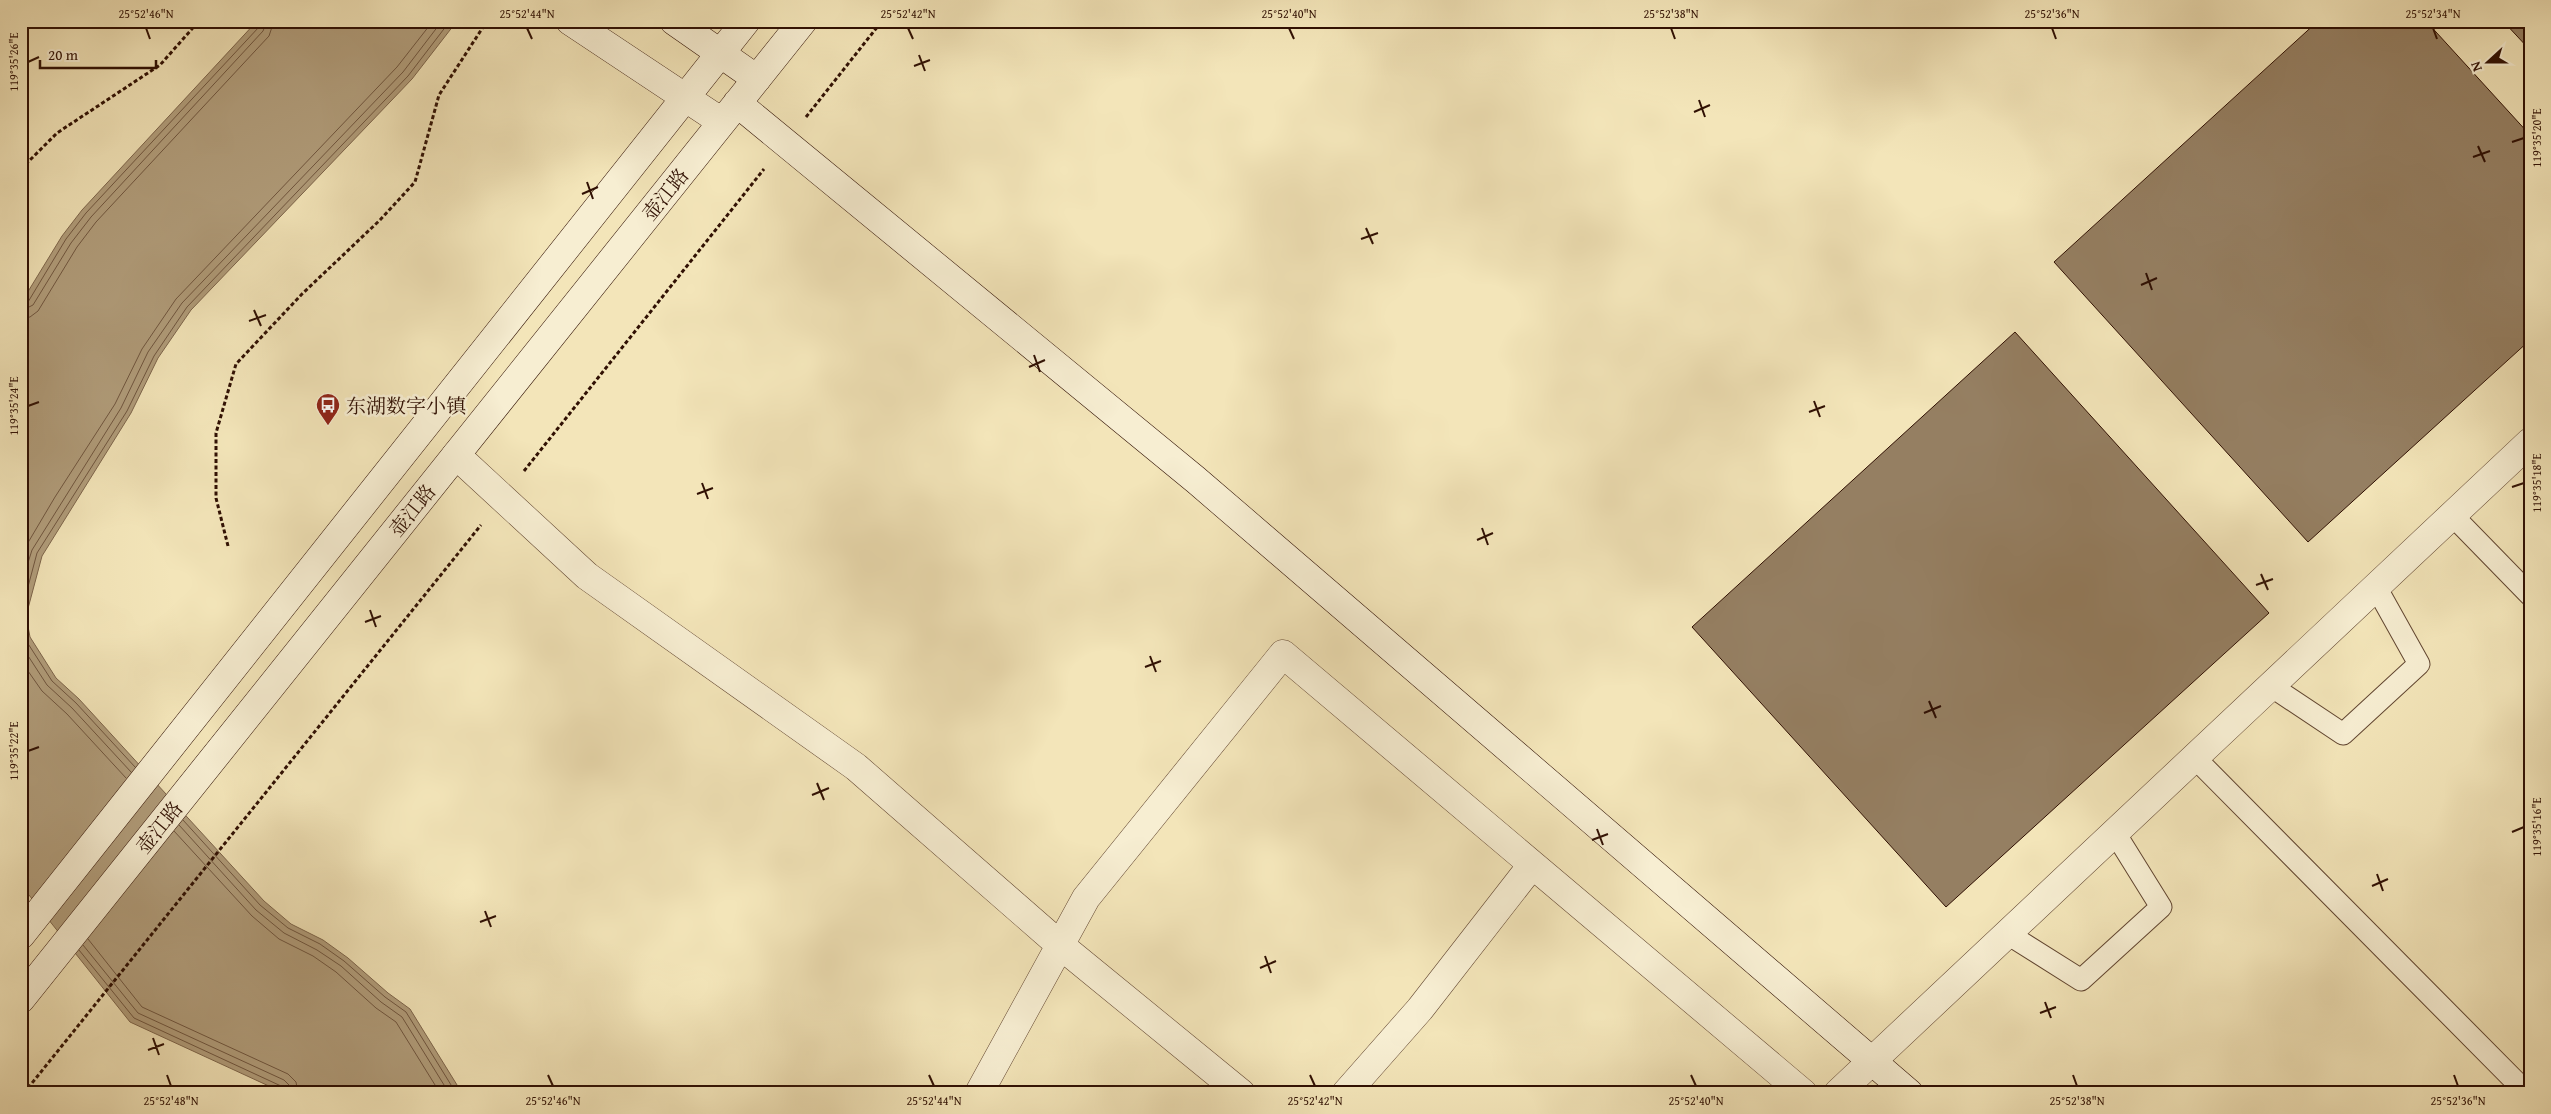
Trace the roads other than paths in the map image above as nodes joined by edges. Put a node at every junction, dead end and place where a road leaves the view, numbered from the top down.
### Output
1 (674, 21) edge
2 (746, 21) edge
3 (803, 21) edge
4 (570, 22) edge
5 (720, 54) junction
6 (757, 78) junction
7 (685, 99) junction
8 (730, 113) junction
9 (2526, 453) edge
10 (456, 455) junction
11 (2452, 515) junction
12 (2376, 588) junction
13 (2530, 595) edge
14 (2271, 686) junction
15 (2195, 758) junction
16 (2115, 833) junction
17 (1532, 865) junction
18 (2008, 934) junction
19 (21, 935) edge
20 (1060, 945) junction
21 (21, 999) edge
22 (1873, 1062) junction
23 (979, 1093) edge
24 (1241, 1093) edge
25 (1346, 1093) edge
26 (1803, 1093) edge
27 (1838, 1093) edge
28 (1909, 1093) edge
29 (2527, 1093) edge

1 - 5 street
2 - 5 street, 壶江路
3 - 6 street, 壶江路
4 - 7 street
5 - 6 street
5 - 7 street, 壶江路
6 - 8 street, 壶江路
7 - 8 street
7 - 19 street, 壶江路
8 - 10 street, 壶江路
8 - 22 street
9 - 11 street
10 - 20 street
10 - 21 street, 壶江路
11 - 12 street
11 - 13 lane
12 - 14 street
12 - 14 lane
14 - 15 street
15 - 16 street
15 - 29 lane
16 - 18 street
16 - 18 lane
17 - 20 street
17 - 25 street
17 - 26 street
18 - 22 street
20 - 23 street
20 - 24 street
22 - 27 street
22 - 28 street

